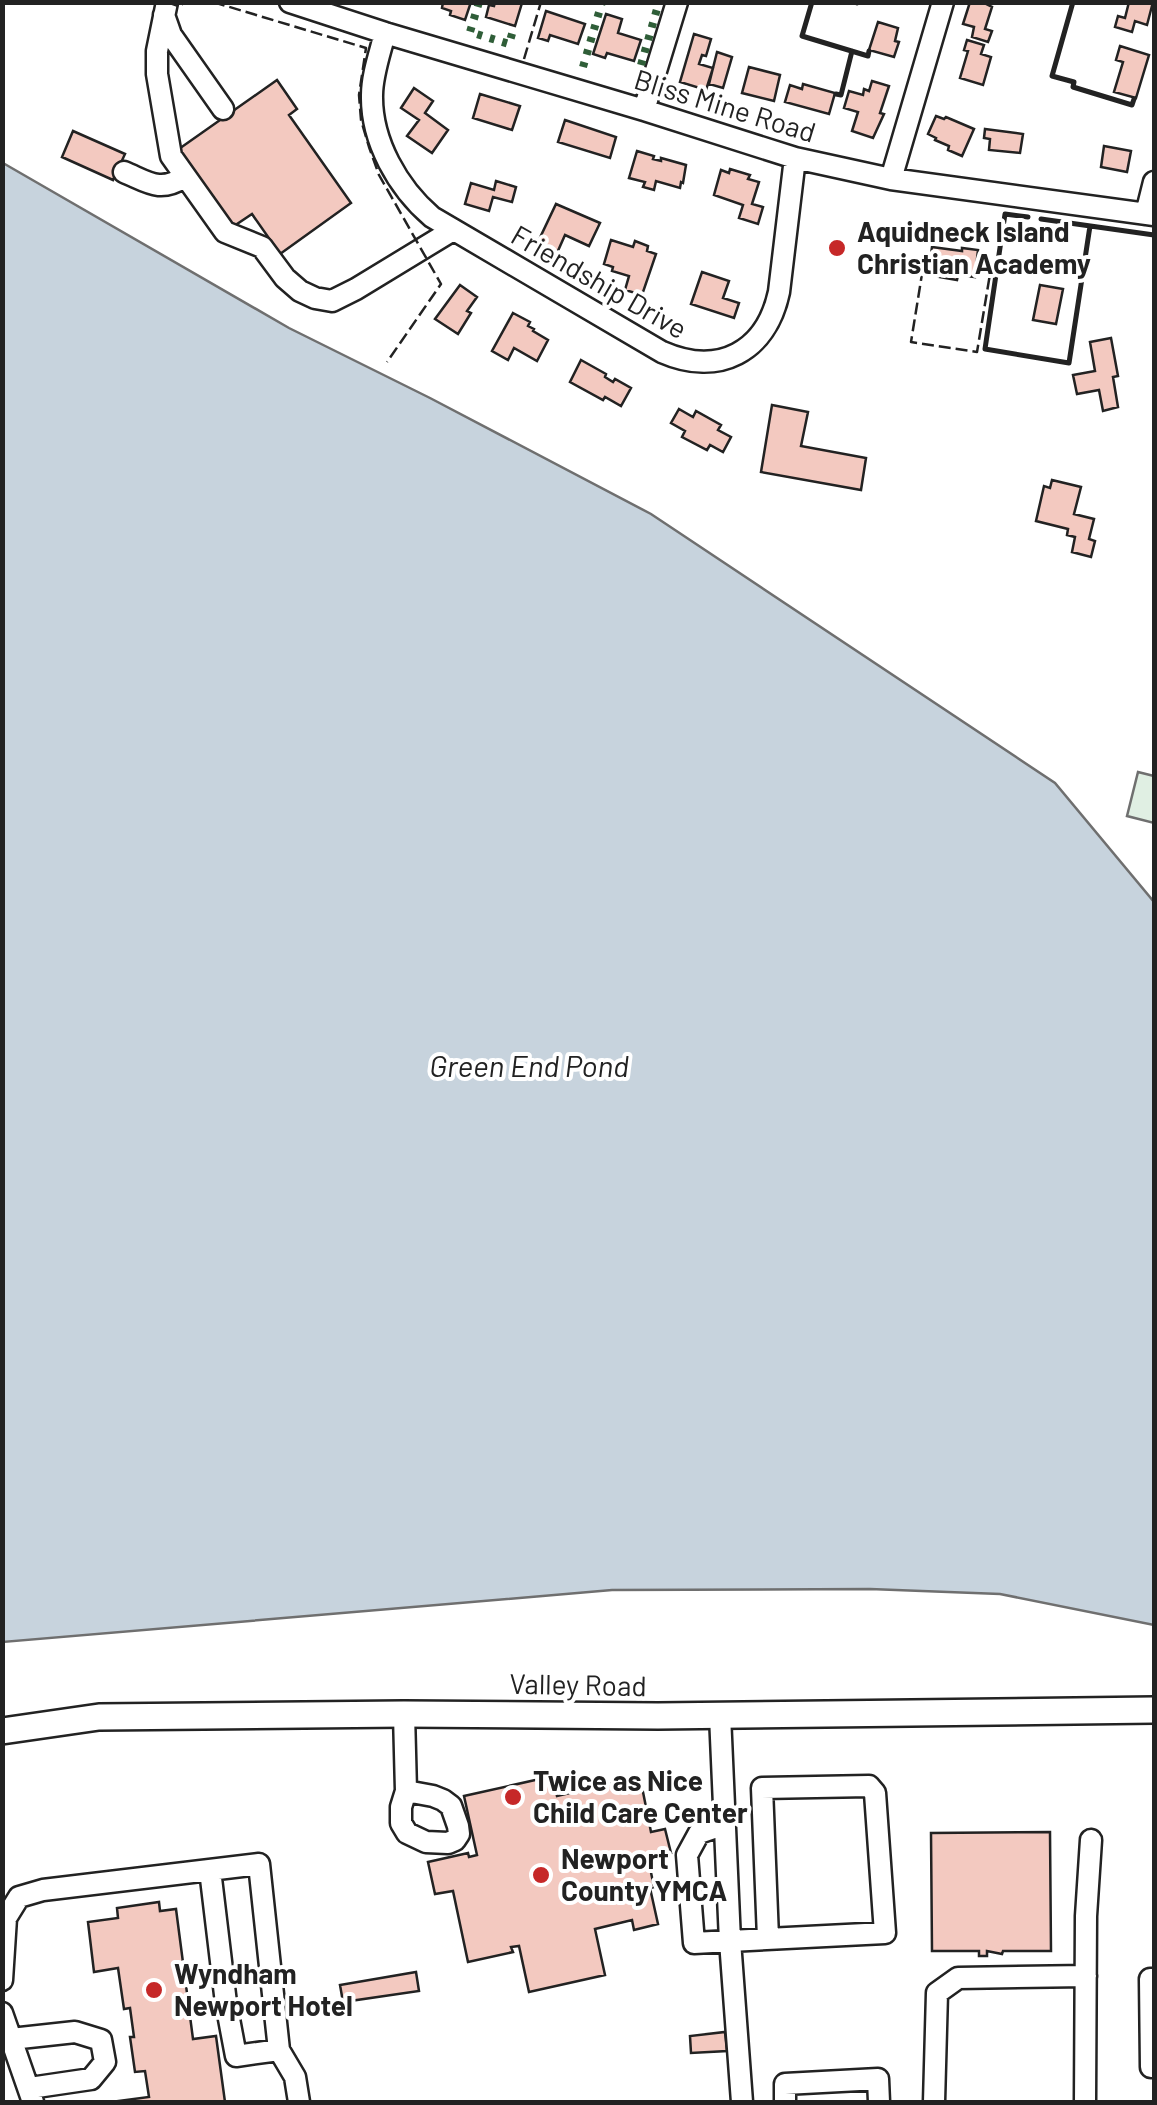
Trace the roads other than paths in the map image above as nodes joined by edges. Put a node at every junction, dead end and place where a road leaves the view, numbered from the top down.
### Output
1 (290, 2) edge
2 (678, 2) edge
3 (943, 2) edge
4 (165, 8) edge
5 (385, 34) junction
6 (223, 109) dead end
7 (644, 110) junction
8 (795, 158) junction
9 (124, 172) dead end
10 (184, 177) junction
11 (891, 179) junction
12 (1154, 182) edge
13 (1150, 214) edge
14 (454, 230) junction
15 (1154, 1710) edge
16 (404, 1714) junction
17 (720, 1715) junction
18 (2, 1731) edge
19 (406, 1791) dead end
20 (725, 1832) junction
21 (764, 1839) junction
22 (1091, 1840) dead end
23 (210, 1870) junction
24 (768, 1938) junction
25 (730, 1941) junction
26 (1086, 1976) junction
27 (1154, 1979) edge
28 (2, 1980) edge
29 (2, 2012) edge
30 (7, 2039) edge
31 (280, 2050) junction
32 (1154, 2066) edge
33 (31, 2095) edge
34 (299, 2102) edge
35 (742, 2102) edge
36 (784, 2102) edge
37 (880, 2102) edge
38 (934, 2102) edge
39 (1085, 2102) edge

1 - 5 street, Bliss Mine Road
2 - 7 street
3 - 11 street
4 - 6 street
4 - 10 street
5 - 7 street, Bliss Mine Road
5 - 14 street, Friendship Drive
7 - 8 street, Bliss Mine Road
8 - 11 street, Bliss Mine Road
8 - 14 street, Friendship Drive
9 - 10 street
10 - 14 street
11 - 13 street, Bliss Mine Road
12 - 13 street
15 - 17 main road, Valley Road
16 - 17 main road, Valley Road
16 - 18 main road, Valley Road
16 - 19 street
17 - 20 street
20 - 21 street
20 - 25 street
20 - 25 street
21 - 24 street
21 - 24 street
22 - 26 street
23 - 28 street
23 - 31 street
23 - 31 street
24 - 25 street
25 - 35 street
26 - 38 street
26 - 39 street
27 - 32 street
29 - 30 street
30 - 33 street
30 - 33 street
31 - 34 street
36 - 37 street

